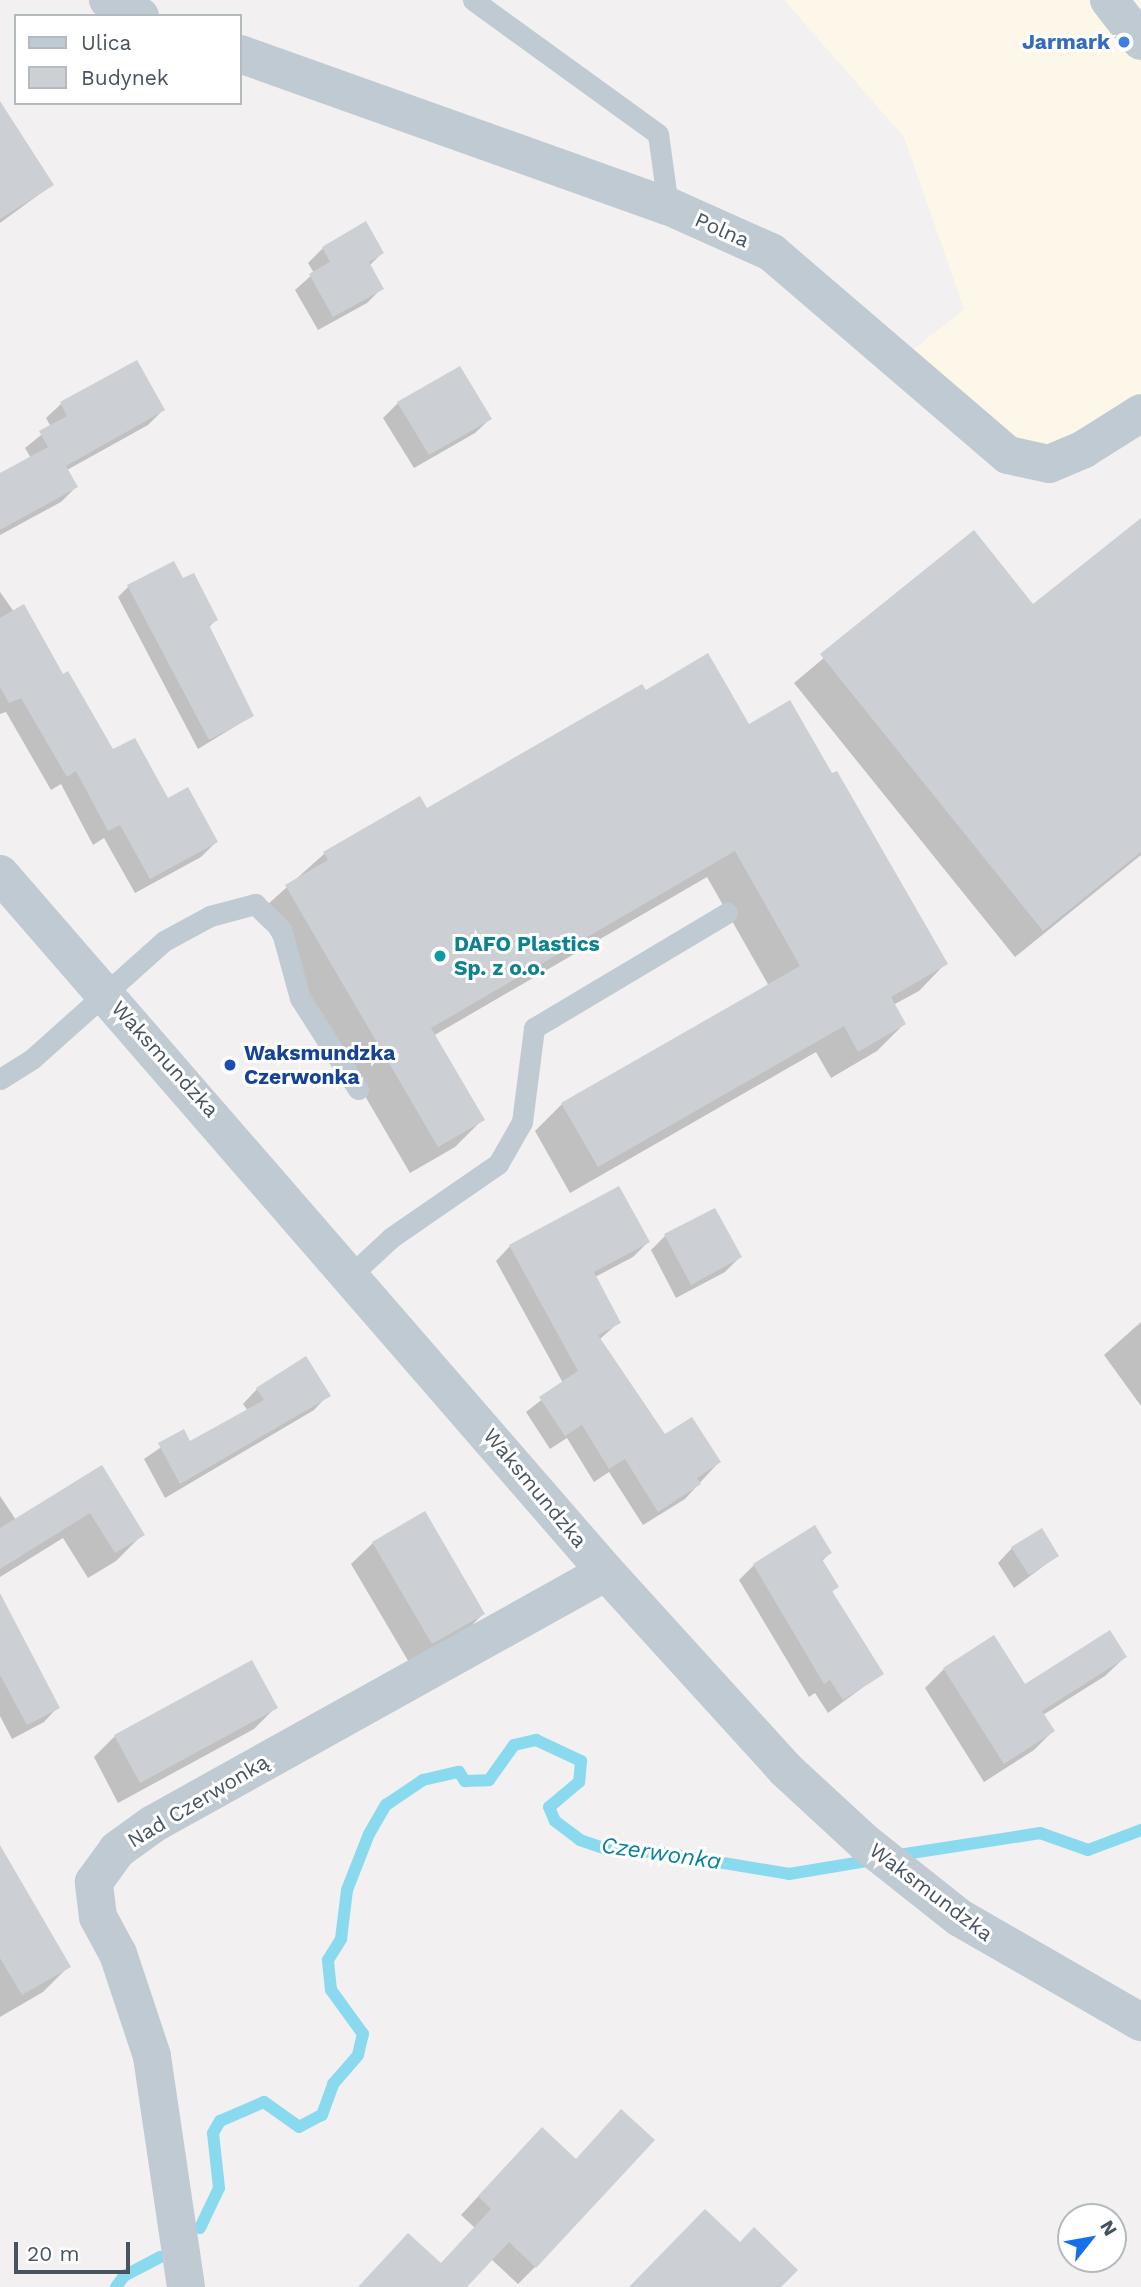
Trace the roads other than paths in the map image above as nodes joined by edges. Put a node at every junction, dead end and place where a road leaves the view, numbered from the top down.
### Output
1 (108, 0) edge
2 (473, 0) edge
3 (1109, 0) edge
4 (136, 14) edge
5 (1141, 41) edge
6 (242, 55) edge
7 (668, 206) junction
8 (1141, 413) edge
9 (0, 874) edge
10 (727, 913) dead end
11 (106, 993) junction
12 (0, 1079) edge
13 (358, 1089) dead end
14 (352, 1274) junction
15 (606, 1572) junction
16 (1141, 2022) edge
17 (186, 2287) edge

1 - 4 street
2 - 7 lane
3 - 5 street
6 - 7 street, Polna
7 - 8 street, Polna
9 - 11 street, Waksmundzka
10 - 14 lane
11 - 12 lane
11 - 13 lane
11 - 14 street, Waksmundzka
14 - 15 street, Waksmundzka
15 - 16 street, Waksmundzka
15 - 17 street, Nad Czerwonką

